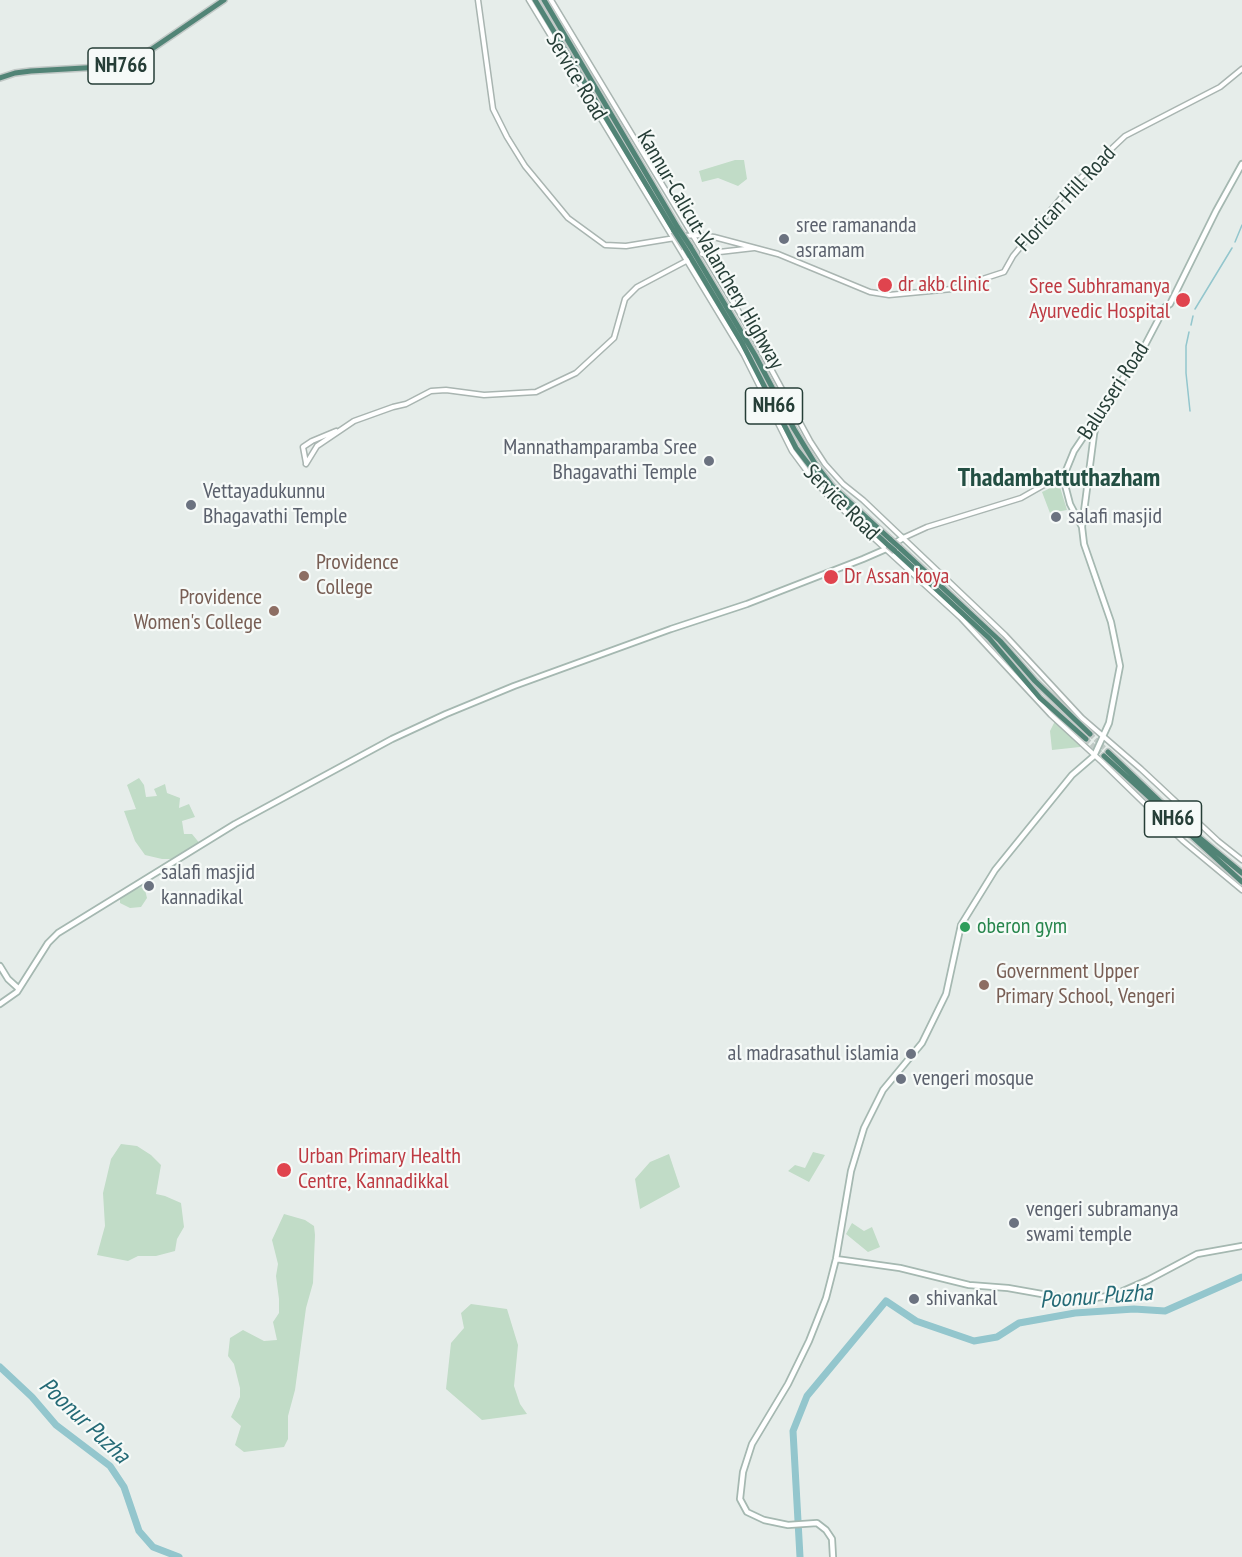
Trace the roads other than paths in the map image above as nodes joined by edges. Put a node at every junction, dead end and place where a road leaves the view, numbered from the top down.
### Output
1 (224, 0) edge
2 (478, 0) edge
3 (529, 0) edge
4 (535, 0) edge
5 (543, 0) edge
6 (551, 0) edge
7 (1242, 69) edge
8 (0, 78) edge
9 (1242, 164) edge
10 (676, 229) junction
11 (692, 235) junction
12 (673, 238) junction
13 (757, 248) junction
14 (704, 254) junction
15 (692, 258) junction
16 (1099, 412) junction
17 (342, 429) junction
18 (1065, 473) junction
19 (1082, 527) junction
20 (903, 538) junction
21 (889, 545) junction
22 (1088, 737) tunnel mouth
23 (1103, 737) junction
24 (1094, 756) junction
25 (1242, 860) edge
26 (1242, 873) edge
27 (1242, 882) edge
28 (1242, 890) edge
29 (0, 966) edge
30 (19, 989) junction
31 (0, 1004) edge
32 (1242, 1246) edge
33 (836, 1259) junction
34 (833, 1557) edge

1 - 8 highway, NH766
2 - 12 street, Florican Hill Road
3 - 12 street, Service Road
4 - 10 highway, NH66
5 - 10 highway, Kannur-Calicut-Valanchery Highway / NH66
6 - 11 street
7 - 13 street, Florican Hill Road
9 - 16 main road, Balusseri Road
10 - 15 highway, Kannur-Calicut-Valanchery Highway / NH66, bridge
11 - 12 street, Florican Hill Road
11 - 13 street, Florican Hill Road
11 - 14 street
12 - 15 street, Service Road
13 - 14 street
14 - 15 street
14 - 20 street
15 - 17 street
15 - 21 highway, Kannur-Calicut-Valanchery Highway / NH66
15 - 21 street, Service Road
16 - 18 main road, Balusseri Road
16 - 19 main road
17 - 17 street
18 - 19 main road
18 - 20 street
19 - 23 main road
20 - 21 main road
20 - 23 street
21 - 22 highway, Kannur-Calicut-Valanchery Highway / NH66, bridge
21 - 24 street, Service Road
21 - 30 main road
23 - 24 main road
23 - 25 street
24 - 28 street, Service Road
24 - 33 main road
26 - 27 highway, NH66
29 - 30 main road
30 - 31 main road
32 - 33 main road
33 - 34 main road

